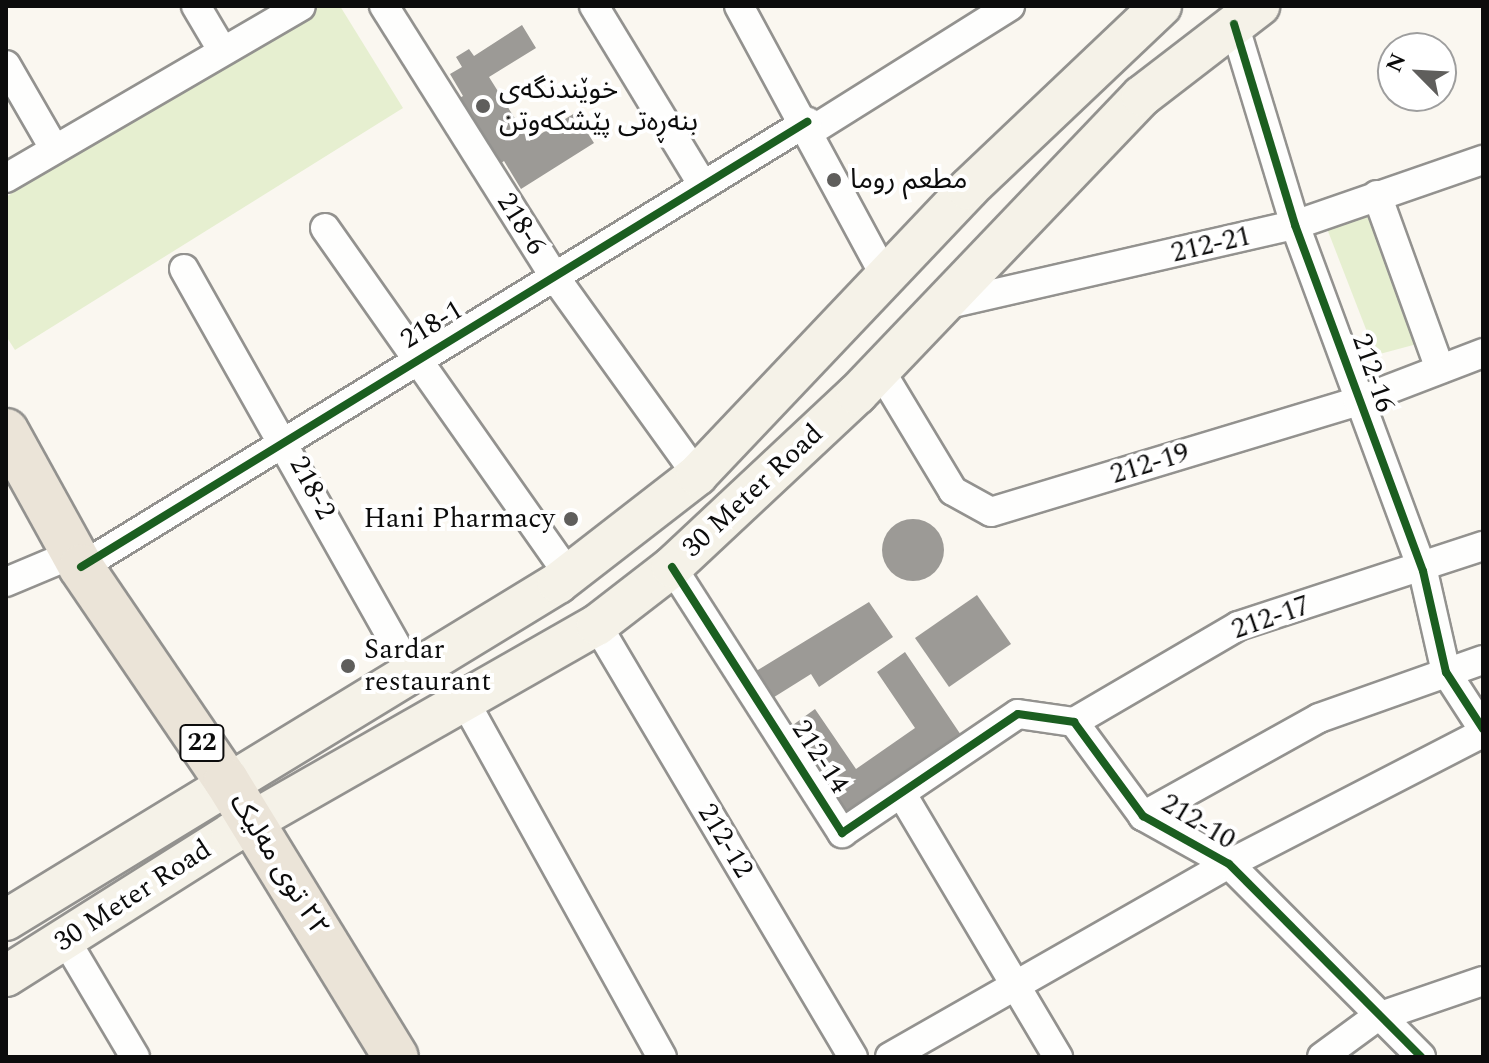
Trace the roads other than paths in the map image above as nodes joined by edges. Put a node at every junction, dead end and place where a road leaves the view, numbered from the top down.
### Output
1 (196, 6) edge
2 (301, 6) edge
3 (384, 6) edge
4 (594, 6) edge
5 (739, 6) edge
6 (1010, 6) edge
7 (1161, 6) edge
8 (976, 13) edge
9 (1247, 15) edge
10 (222, 50) junction
11 (6, 65) edge
12 (809, 126) junction
13 (54, 148) junction
14 (1483, 160) edge
15 (6, 178) edge
16 (703, 185) junction
17 (1377, 195) junction
18 (1295, 225) junction
19 (325, 228) dead end
20 (184, 269) dead end
21 (554, 276) junction
22 (886, 278) junction
23 (932, 308) junction
24 (821, 350) junction
25 (1483, 353) edge
26 (418, 360) junction
27 (1440, 369) junction
28 (868, 382) junction
29 (1358, 401) junction
30 (763, 409) junction
31 (6, 431) edge
32 (286, 440) junction
33 (798, 449) junction
34 (6, 464) edge
35 (697, 475) junction
36 (1483, 546) edge
37 (72, 562) junction
38 (672, 567) junction
39 (1423, 571) junction
40 (569, 575) junction
41 (6, 582) edge
42 (597, 625) junction
43 (1483, 660) edge
44 (409, 669) junction
45 (1446, 672) junction
46 (464, 700) junction
47 (1074, 722) junction
48 (1483, 731) edge
49 (216, 786) junction
50 (903, 796) junction
51 (1143, 816) junction
52 (242, 828) junction
53 (1229, 864) junction
54 (6, 919) edge
55 (65, 939) junction
56 (6, 976) edge
57 (1483, 981) edge
58 (1015, 987) junction
59 (1375, 1018) junction
60 (135, 1057) edge
61 (372, 1057) edge
62 (396, 1057) edge
63 (662, 1057) edge
64 (853, 1057) edge
65 (890, 1057) edge
66 (1058, 1057) edge
67 (1322, 1057) edge
68 (1421, 1057) edge

1 - 10 street
2 - 10 street
3 - 21 street, 218-6
4 - 16 street
5 - 12 street
6 - 8 street, 218-1
7 - 22 main road, 30 Meter Road
8 - 12 street, 218-1
9 - 18 street, 212-16
9 - 23 main road, 30 Meter Road
10 - 13 street
11 - 13 street
12 - 16 street, 218-1
12 - 22 street
13 - 15 street
14 - 17 street, 212-21
16 - 21 street, 218-1
17 - 18 street, 212-21
17 - 27 street
18 - 23 street, 212-21
18 - 29 street, 212-16
19 - 26 street
20 - 32 street, 218-2
21 - 26 street, 218-1
21 - 35 street, 218-6
22 - 24 main road, 30 Meter Road
23 - 28 main road, 30 Meter Road
24 - 28 main road
24 - 30 main road, 30 Meter Road
25 - 27 street, 212-19
26 - 32 street, 218-1
26 - 40 street
27 - 29 street, 212-19
28 - 29 street, 212-19
28 - 33 main road, 30 Meter Road
29 - 39 street, 212-16
30 - 33 main road
30 - 35 main road, 30 Meter Road
31 - 37 main road, ٢٢ توی مەلیک / 22
32 - 37 street, 218-1
32 - 44 street, 218-2
33 - 38 main road, 30 Meter Road
34 - 37 main road, ٢٢ توی مەلیک / 22
35 - 40 main road, 30 Meter Road
36 - 39 street, 212-17
37 - 41 street, 218-1
37 - 49 main road, ٢٢ توی مەلیک / 22
38 - 42 main road, 30 Meter Road
38 - 50 street, 212-14
39 - 45 street, 212-16
39 - 47 street, 212-17
40 - 44 main road, 30 Meter Road
42 - 46 main road, 30 Meter Road
42 - 64 street, 212-12
43 - 45 street
44 - 49 main road, 30 Meter Road
45 - 48 street, 212-16
45 - 51 street
46 - 52 main road, 30 Meter Road
46 - 63 street
47 - 50 street, 212-14
47 - 51 street, 212-10
48 - 53 street
49 - 52 main road, ٢٢ توی مەلیک / 22
49 - 54 main road, 30 Meter Road
50 - 58 street
51 - 53 street, 212-10
52 - 55 main road, 30 Meter Road
52 - 61 main road, ٢٢ توی مەلیک / 22
52 - 62 main road, ٢٢ توی مەلیک / 22
53 - 58 street
53 - 59 street, 212-10
55 - 56 main road, 30 Meter Road
55 - 60 street
57 - 59 street
58 - 65 street
58 - 66 street
59 - 67 street
59 - 68 street, 212-10

